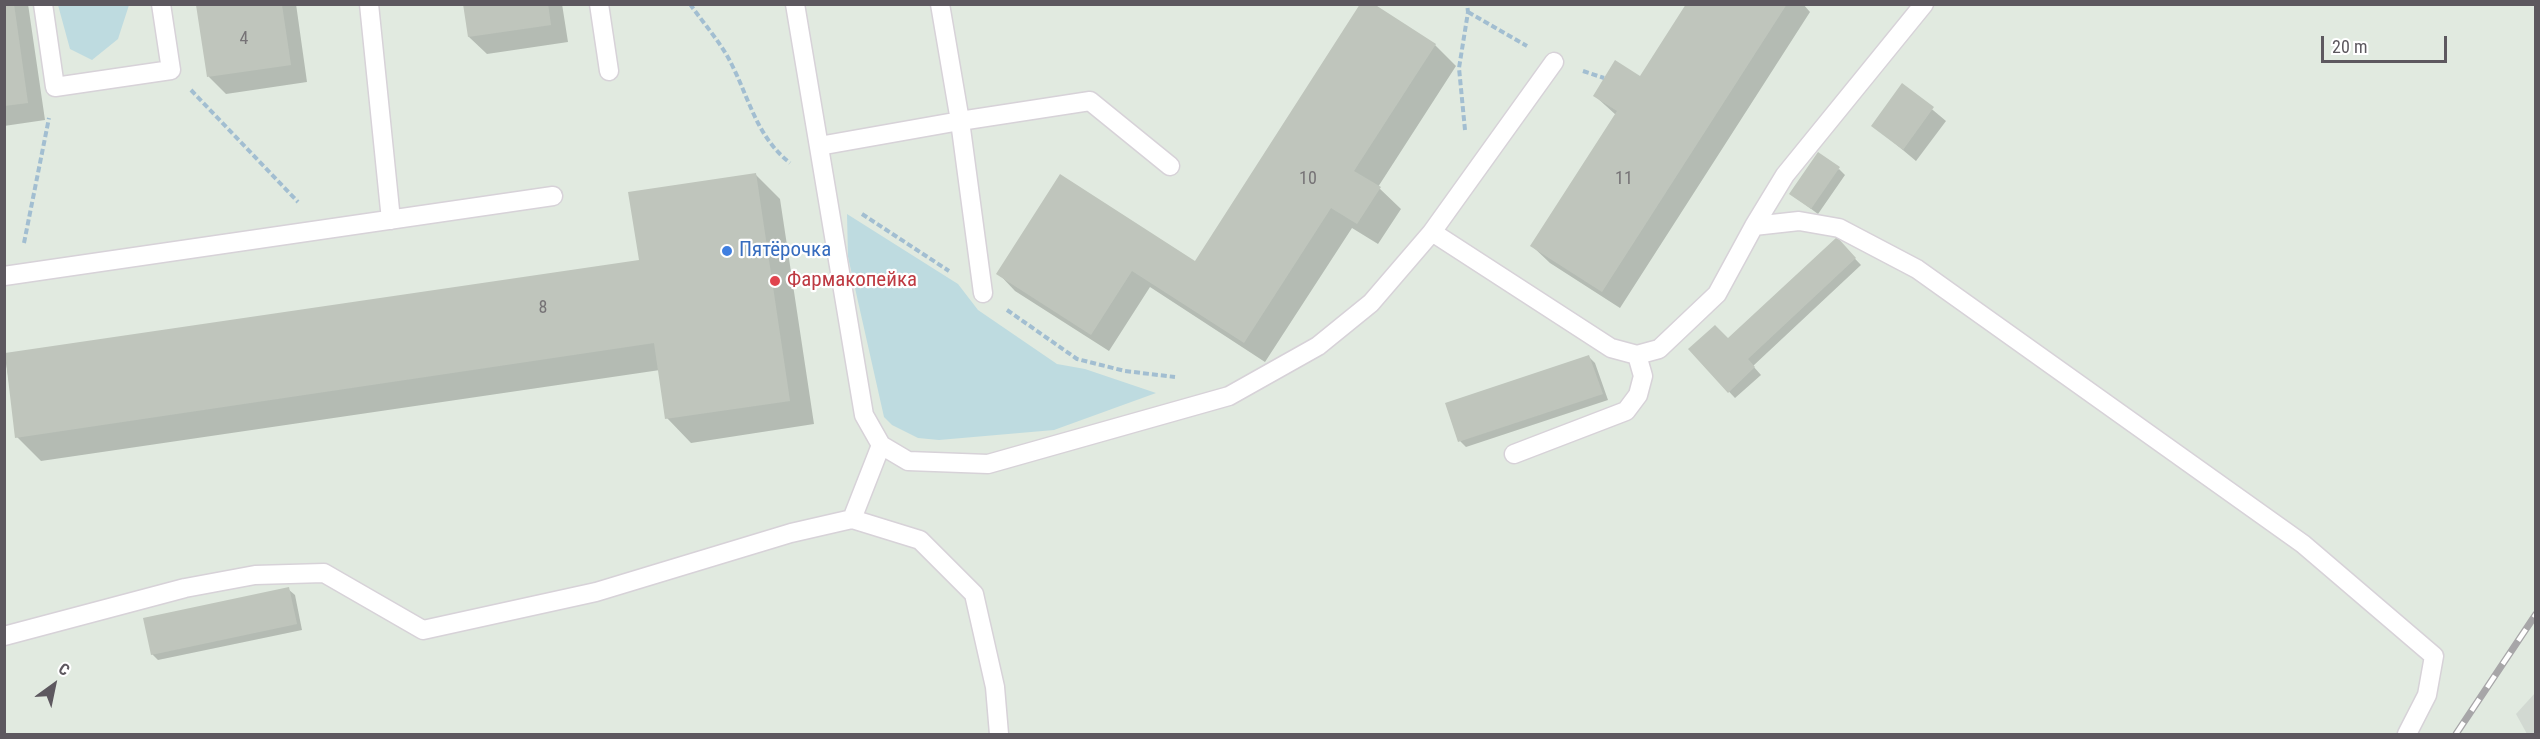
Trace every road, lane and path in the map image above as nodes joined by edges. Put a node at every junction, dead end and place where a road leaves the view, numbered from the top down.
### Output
1 (43, 4) edge
2 (160, 4) edge
3 (369, 4) edge
4 (599, 4) edge
5 (690, 4) edge
6 (795, 4) edge
7 (940, 4) edge
8 (1467, 4) edge
9 (1924, 4) edge
10 (1554, 62) dead end
11 (170, 68) junction
12 (609, 71) dead end
13 (55, 87) junction
14 (960, 121) junction
15 (819, 146) junction
16 (1170, 166) dead end
17 (1470, 179) junction
18 (826, 190) junction
19 (554, 196) dead end
20 (391, 220) junction
21 (1754, 226) junction
22 (325, 229) junction
23 (1432, 232) junction
24 (11, 275) edge
25 (983, 293) junction
26 (1637, 355) junction
27 (1180, 378) dead end
28 (881, 445) junction
29 (1514, 454) dead end
30 (852, 519) junction
31 (4, 636) edge
32 (999, 735) edge
33 (2407, 735) edge

1 - 13 lane
2 - 11 lane
3 - 20 lane
4 - 12 lane
5 - 18 path
6 - 15 lane
7 - 14 lane
8 - 17 path
9 - 21 lane
10 - 17 lane
11 - 13 lane
11 - 22 path
13 - 24 path
14 - 15 lane
14 - 16 lane
14 - 25 lane
15 - 18 lane
17 - 23 lane
18 - 25 path
18 - 28 lane
19 - 20 lane
20 - 22 lane
21 - 26 lane
21 - 33 lane
22 - 24 lane
23 - 26 lane
23 - 28 lane
25 - 27 path
26 - 29 lane
28 - 30 lane
30 - 31 lane
30 - 32 lane

